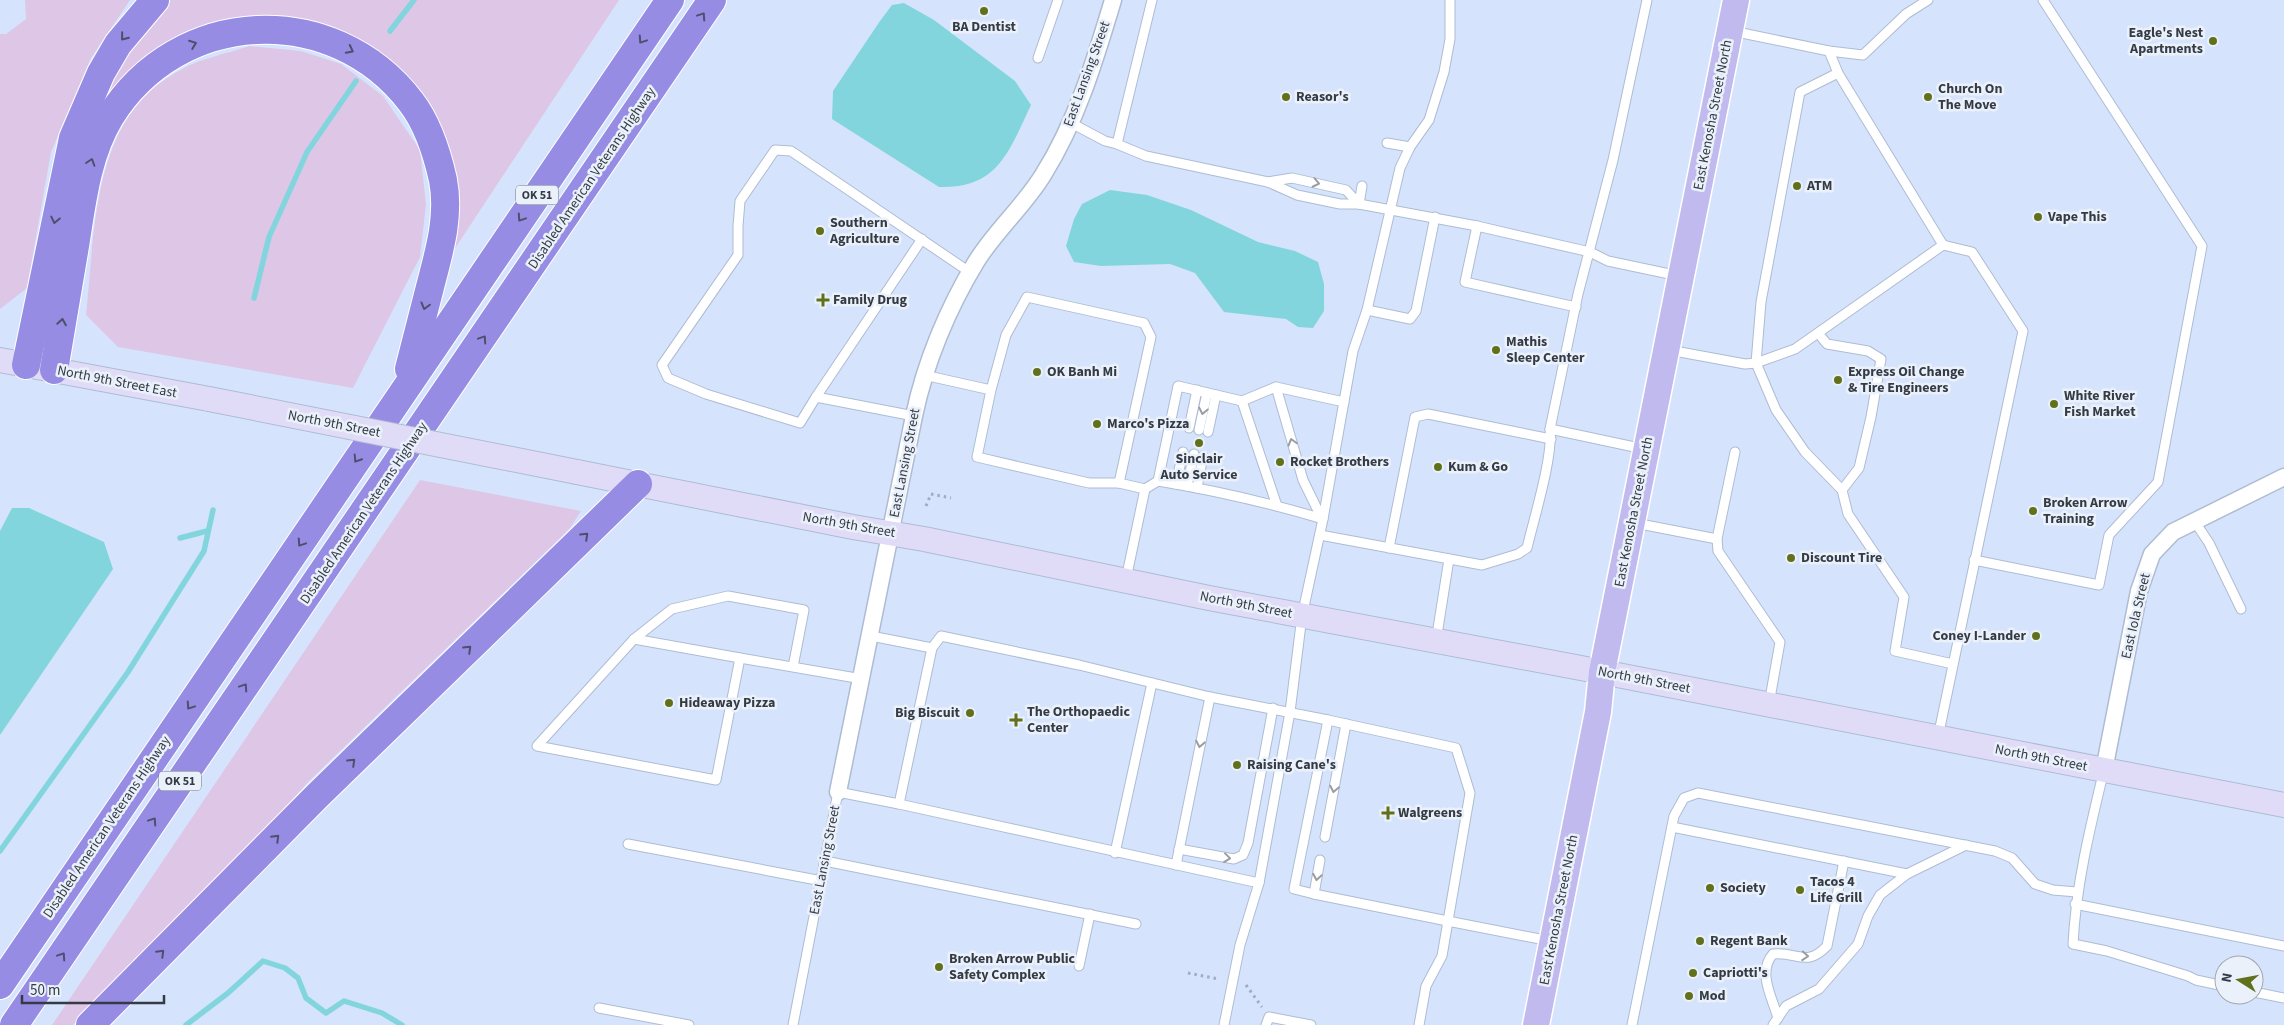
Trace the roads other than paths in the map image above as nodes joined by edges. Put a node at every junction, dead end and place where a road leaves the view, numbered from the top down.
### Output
1 (155, 0) edge
2 (670, 0) edge
3 (712, 0) edge
4 (1058, 0) edge
5 (1113, 0) edge
6 (1152, 0) edge
7 (1450, 0) edge
8 (1647, 0) edge
9 (1736, 0) edge
10 (1928, 0) edge
11 (2043, 0) edge
12 (1730, 31) junction
13 (1828, 51) junction
14 (1038, 58) dead end
15 (1838, 73) junction
16 (1071, 123) junction
17 (1387, 143) dead end
18 (1117, 144) junction
19 (1410, 148) junction
20 (1268, 182) junction
21 (1362, 186) dead end
22 (1359, 204) junction
23 (1389, 210) junction
24 (1435, 217) junction
25 (1477, 226) junction
26 (922, 239) junction
27 (1943, 245) junction
28 (1590, 252) junction
29 (971, 273) junction
30 (1681, 277) junction
31 (1576, 307) junction
32 (1367, 310) junction
33 (1818, 333) junction
34 (1667, 350) junction
35 (13, 362) edge
36 (1756, 363) junction
37 (54, 370) junction
38 (924, 375) junction
39 (1276, 387) junction
40 (404, 389) junction
41 (991, 390) junction
42 (1197, 390) junction
43 (1211, 394) junction
44 (816, 397) junction
45 (209, 400) joint
46 (1242, 400) junction
47 (1344, 402) junction
48 (914, 416) junction
49 (1189, 428) dead end
50 (1199, 430) dead end
51 (1208, 432) dead end
52 (1550, 434) junction
53 (1647, 450) junction
54 (1183, 452) dead end
55 (1735, 452) dead end
56 (1194, 454) dead end
57 (1203, 456) dead end
58 (2284, 477) edge
59 (1158, 481) junction
60 (1119, 483) junction
61 (638, 484) junction
62 (1176, 484) junction
63 (1187, 486) junction
64 (1196, 488) junction
65 (1145, 489) junction
66 (1842, 490) junction
67 (1277, 506) junction
68 (1322, 520) junction
69 (1632, 522) junction
70 (2195, 522) junction
71 (891, 534) junction
72 (1320, 534) junction
73 (1717, 539) junction
74 (1389, 548) junction
75 (1449, 560) junction
76 (1974, 560) junction
77 (1126, 581) junction
78 (2241, 608) dead end
79 (1302, 616) junction
80 (871, 636) junction
81 (634, 639) junction
82 (1436, 641) junction
83 (932, 648) junction
84 (740, 658) junction
85 (1952, 664) junction
86 (793, 667) junction
87 (1602, 672) junction
88 (862, 678) junction
89 (1152, 682) junction
90 (1210, 697) junction
91 (1769, 704) junction
92 (1273, 708) junction
93 (1290, 712) junction
94 (1328, 720) junction
95 (1346, 724) junction
96 (1938, 737) junction
97 (2104, 770) junction
98 (838, 792) junction
99 (899, 804) junction
100 (2284, 805) edge
101 (1672, 827) junction
102 (1325, 837) dead end
103 (628, 844) dead end
104 (1967, 845) junction
105 (1179, 849) junction
106 (1115, 853) junction
107 (1320, 860) dead end
108 (825, 861) junction
109 (1844, 861) junction
110 (1176, 865) junction
111 (1906, 874) junction
112 (822, 881) junction
113 (1259, 883) junction
114 (2077, 892) junction
115 (1314, 894) junction
116 (2075, 904) junction
117 (1090, 914) junction
118 (1449, 921) junction
119 (1136, 924) dead end
120 (1553, 942) junction
121 (2284, 946) edge
122 (1079, 966) dead end
123 (2214, 984) edge
124 (0, 985) edge
125 (2264, 994) edge
126 (2284, 998) edge
127 (599, 1008) dead end
128 (1268, 1021) edge
129 (1776, 1021) edge
130 (14, 1025) edge
131 (90, 1025) edge
132 (689, 1025) edge
133 (793, 1025) edge
134 (1224, 1025) edge
135 (1311, 1025) edge
136 (1419, 1025) edge
137 (1536, 1025) edge
138 (1632, 1025) edge

1 -> 35 highway
2 -> 40 highway, Disabled American Veterans Highway / OK 51
130 -> 3 highway, Disabled American Veterans Highway / OK 51
4 - 14 lane
5 - 16 street, East Lansing Street
6 - 18 lane
7 - 19 lane
8 - 28 lane
9 - 12 main road, East Kenosha Street North
10 - 13 lane
11 - 76 lane
12 - 13 lane
12 - 30 main road, East Kenosha Street North
13 - 15 lane
15 - 27 lane
15 - 36 lane
16 - 18 lane
16 - 29 street, East Lansing Street
17 - 19 lane
18 - 20 lane
19 - 23 lane
20 - 22 lane
20 -> 22 lane
21 - 22 lane
22 - 23 lane
23 - 24 lane
23 - 32 lane
24 - 25 lane
24 - 32 lane
25 - 28 lane
25 - 31 lane
26 - 29 lane
26 - 44 lane
26 - 44 lane
27 - 33 lane
27 - 76 lane
28 - 30 lane
28 - 31 lane
29 - 38 street, East Lansing Street
30 - 34 main road, East Kenosha Street North
31 - 52 lane
32 - 47 lane
33 - 36 lane
33 - 66 lane
34 - 36 lane
34 - 53 main road, East Kenosha Street North
35 - 37 main road, North 9th Street East
36 - 66 lane
37 -> 40 highway
37 - 45 main road, North 9th Street East
38 - 41 lane
38 - 48 street, East Lansing Street
39 - 46 lane
39 - 47 lane
68 -> 39 lane
40 -> 124 highway, Disabled American Veterans Highway / OK 51
41 - 60 lane
41 - 60 lane
42 - 43 lane
42 - 49 lane
42 - 59 lane
43 - 46 lane
43 -> 50 lane
43 - 51 lane
44 - 48 lane
45 - 61 main road, North 9th Street, bridge
46 - 67 lane
47 - 68 lane
48 - 71 street, East Lansing Street
52 - 53 lane
52 - 74 lane
52 - 75 lane
53 - 69 main road, East Kenosha Street North
54 - 62 lane
55 - 73 lane
56 - 63 lane
57 - 64 lane
58 - 70 street, East Iola Street
59 - 62 lane
59 - 65 lane
60 - 65 lane
61 - 71 main road, North 9th Street
131 -> 61 highway
62 - 63 lane
63 - 64 lane
64 - 67 lane
65 - 77 lane
66 - 85 lane
67 - 68 lane
68 - 72 lane
69 - 73 lane
69 - 87 main road, East Kenosha Street North
70 - 78 lane
70 - 97 street, East Iola Street
71 - 77 main road, North 9th Street
71 - 80 street, East Lansing Street
72 - 74 lane
72 - 79 lane
73 - 91 lane
74 - 75 lane
75 - 82 lane
76 - 85 lane
77 - 79 main road, North 9th Street
79 - 82 main road, North 9th Street
79 - 93 lane
80 - 83 lane
80 - 88 street, East Lansing Street
81 - 84 lane
81 - 84 lane
81 - 86 lane
82 - 87 main road, North 9th Street
83 - 89 lane
83 - 99 lane
84 - 86 lane
85 - 96 lane
86 - 88 lane
87 - 91 main road, North 9th Street
87 - 120 main road, East Kenosha Street North
88 - 98 street, East Lansing Street
89 - 90 lane
89 - 106 lane
90 - 92 lane
90 -> 105 lane
91 - 96 main road, North 9th Street
92 - 93 lane
105 -> 92 lane
93 - 94 lane
93 - 113 lane
94 - 95 lane
94 - 115 lane
95 -> 102 lane
95 - 118 lane
96 - 97 main road, North 9th Street
97 - 100 main road, North 9th Street
97 - 114 lane
98 - 99 lane
98 - 108 lane, East Lansing Street
99 - 106 lane
101 - 104 lane
101 - 109 lane
101 - 138 lane
103 - 112 lane
104 - 111 lane
104 - 114 lane
105 - 110 lane
106 - 110 lane
107 -> 115 lane
108 - 112 lane, East Lansing Street
108 - 117 lane
109 - 111 lane
129 -> 109 lane
110 - 113 lane
111 - 129 lane
112 - 133 lane, East Lansing Street
113 - 134 lane
114 - 116 lane
115 - 118 lane
116 - 121 lane
116 - 123 lane
117 - 119 lane
117 - 122 lane
118 - 120 lane
118 - 136 lane
120 - 137 main road, East Kenosha Street North
125 - 126 lane
127 - 132 lane
128 - 135 lane

